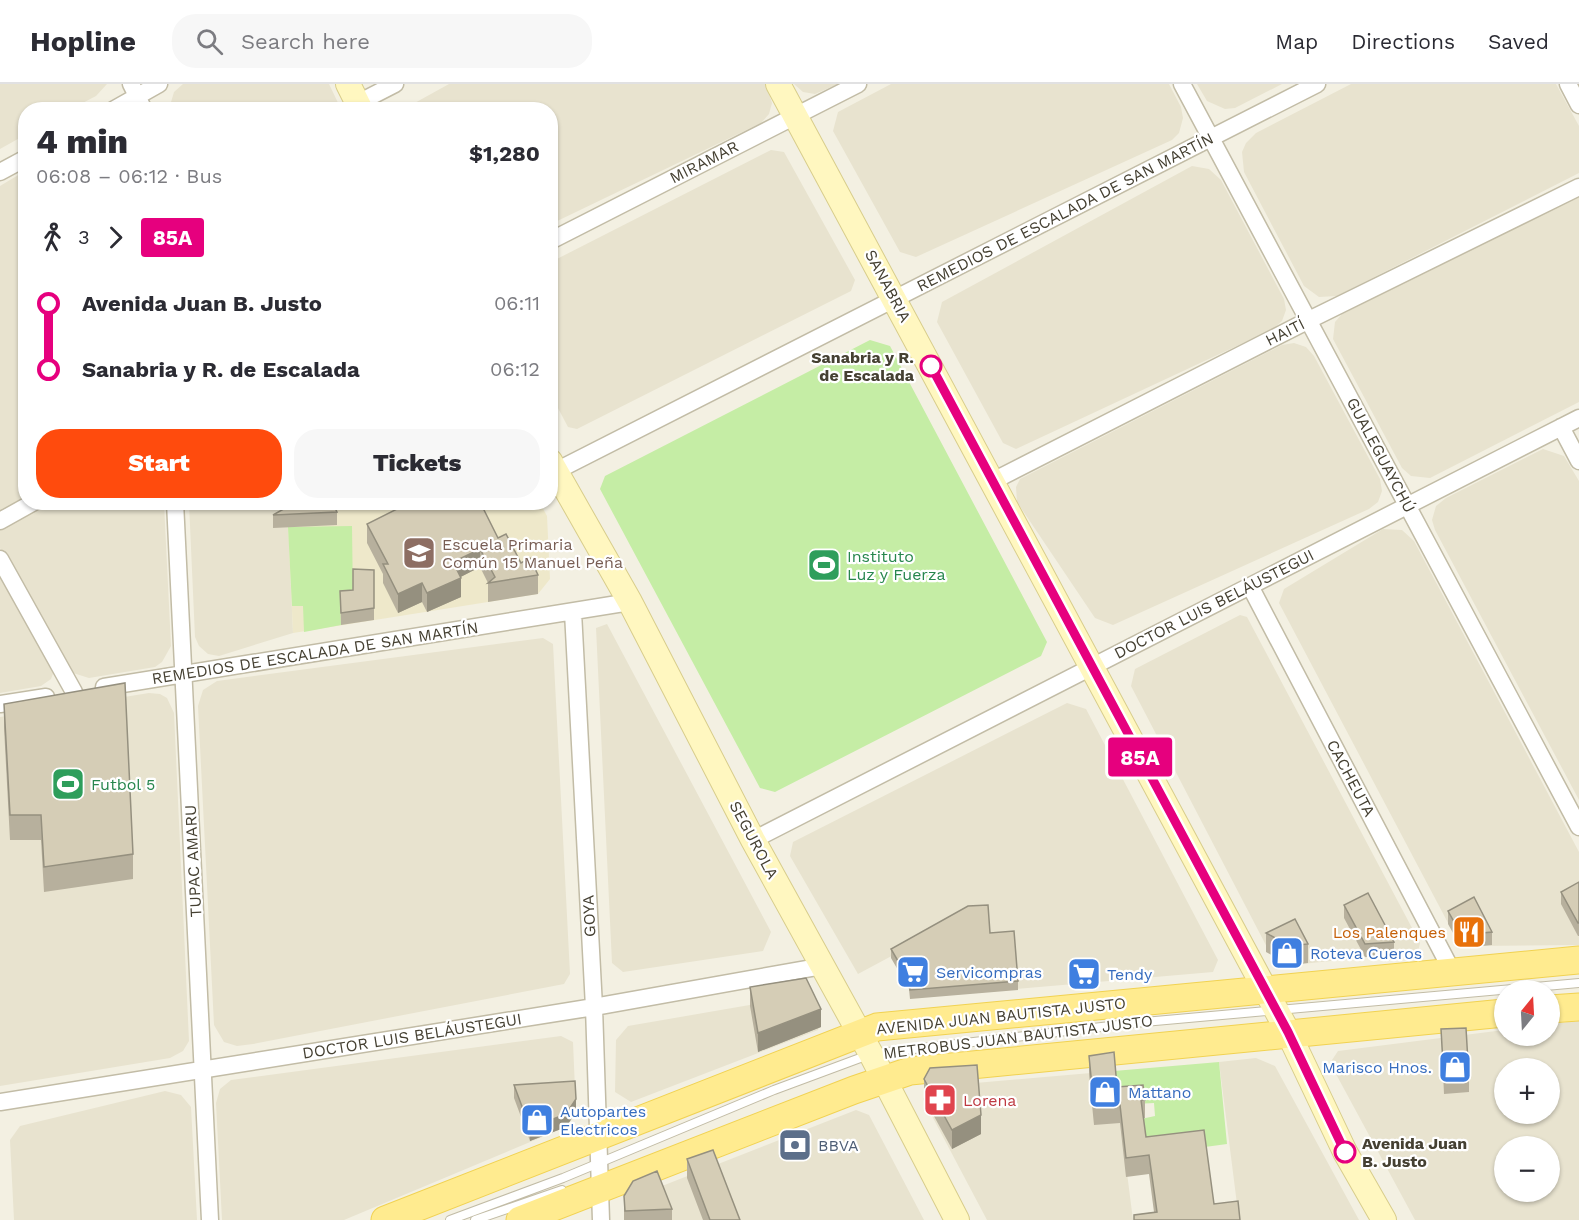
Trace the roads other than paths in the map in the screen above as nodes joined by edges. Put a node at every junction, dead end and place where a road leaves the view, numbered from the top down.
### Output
1 (159, 84) edge
2 (395, 84) edge
3 (778, 84) edge
4 (858, 84) edge
5 (1182, 84) edge
6 (1317, 84) edge
7 (1568, 84) edge
8 (137, 96) edge
9 (356, 99) edge
10 (1579, 105) edge
11 (795, 116) junction
12 (1212, 138) junction
13 (18, 162) edge
14 (0, 172) edge
15 (1579, 187) edge
16 (558, 237) edge
17 (895, 298) junction
18 (1308, 320) junction
19 (1579, 418) edge
20 (1561, 427) junction
21 (1579, 461) edge
22 (558, 464) edge
23 (558, 475) edge
24 (993, 481) junction
25 (1408, 505) junction
26 (20, 510) edge
27 (175, 510) edge
28 (0, 521) edge
29 (0, 559) edge
30 (1250, 586) junction
31 (630, 602) junction
32 (573, 612) junction
33 (1092, 666) junction
34 (184, 674) junction
35 (74, 692) junction
36 (0, 704) edge
37 (1579, 827) edge
38 (753, 840) junction
39 (1579, 960) edge
40 (823, 966) junction
41 (1452, 971) junction
42 (1579, 983) edge
43 (594, 1007) junction
44 (1579, 1007) edge
45 (1560, 1008) edge
46 (1276, 1011) junction
47 (1494, 1013) edge
48 (865, 1044) junction
49 (203, 1070) junction
50 (884, 1080) junction
51 (0, 1102) edge
52 (598, 1149) junction
53 (585, 1187) junction
54 (210, 1220) edge
55 (384, 1220) edge
56 (450, 1220) edge
57 (474, 1220) edge
58 (520, 1220) edge
59 (602, 1220) edge
60 (957, 1220) edge
61 (1384, 1220) edge

1 - 8 street
2 - 9 street
3 - 11 street, SANABRIA
4 - 11 street, MIRAMAR
5 - 12 street, GUALEGUAYCHÚ
6 - 12 street, REMEDIOS DE ESCALADA DE SAN MARTÍN
7 - 10 street
11 - 16 street, MIRAMAR
11 - 17 street, SANABRIA
12 - 17 street, REMEDIOS DE ESCALADA DE SAN MARTÍN
12 - 18 street, GUALEGUAYCHÚ
13 - 14 street
15 - 18 street, HAITÍ
17 - 22 street, REMEDIOS DE ESCALADA DE SAN MARTÍN
17 - 24 street, SANABRIA
18 - 24 street, HAITÍ
18 - 25 street, GUALEGUAYCHÚ
19 - 20 street, DOCTOR LUIS BELÁUSTEGUI
20 - 21 street
20 - 25 street, DOCTOR LUIS BELÁUSTEGUI
23 - 31 street, SEGUROLA
24 - 33 street, SANABRIA
25 - 30 street, DOCTOR LUIS BELÁUSTEGUI
25 - 37 street, GUALEGUAYCHÚ
26 - 28 street
27 - 34 street, TUPAC AMARU
29 - 35 street
30 - 33 street, DOCTOR LUIS BELÁUSTEGUI
30 - 41 street, CACHEUTA
31 - 32 street, REMEDIOS DE ESCALADA DE SAN MARTÍN
31 - 38 street, SEGUROLA
32 - 34 street, REMEDIOS DE ESCALADA DE SAN MARTÍN
32 - 43 street, GOYA
33 - 38 street, DOCTOR LUIS BELÁUSTEGUI
33 - 46 street, SANABRIA
34 - 35 street, REMEDIOS DE ESCALADA DE SAN MARTÍN
34 - 49 street, TUPAC AMARU
35 - 36 street, REMEDIOS DE ESCALADA DE SAN MARTÍN
38 - 40 street, SEGUROLA
39 - 41 main road, AVENIDA JUAN BAUTISTA JUSTO
40 - 43 street, DOCTOR LUIS BELÁUSTEGUI
40 - 48 street, SEGUROLA
41 - 46 main road, AVENIDA JUAN BAUTISTA JUSTO
42 - 46 lane
43 - 49 street, DOCTOR LUIS BELÁUSTEGUI
43 - 52 street, GOYA
44 - 45 main road
46 - 47 main road, AVENIDA JUAN BAUTISTA JUSTO
46 - 48 main road, AVENIDA JUAN BAUTISTA JUSTO
46 - 50 main road, AVENIDA JUAN BAUTISTA JUSTO
46 - 61 street, SANABRIA
48 - 50 street, SEGUROLA
48 - 52 main road, AVENIDA JUAN BAUTISTA JUSTO
49 - 51 street, DOCTOR LUIS BELÁUSTEGUI
49 - 54 street, TUPAC AMARU
50 - 53 main road, AVENIDA JUAN BAUTISTA JUSTO
50 - 60 street, SEGUROLA
52 - 53 street, GOYA
52 - 55 main road, AVENIDA JUAN BAUTISTA JUSTO
52 - 56 lane
53 - 57 lane
53 - 58 main road, AVENIDA JUAN BAUTISTA JUSTO
53 - 59 street, GOYA

